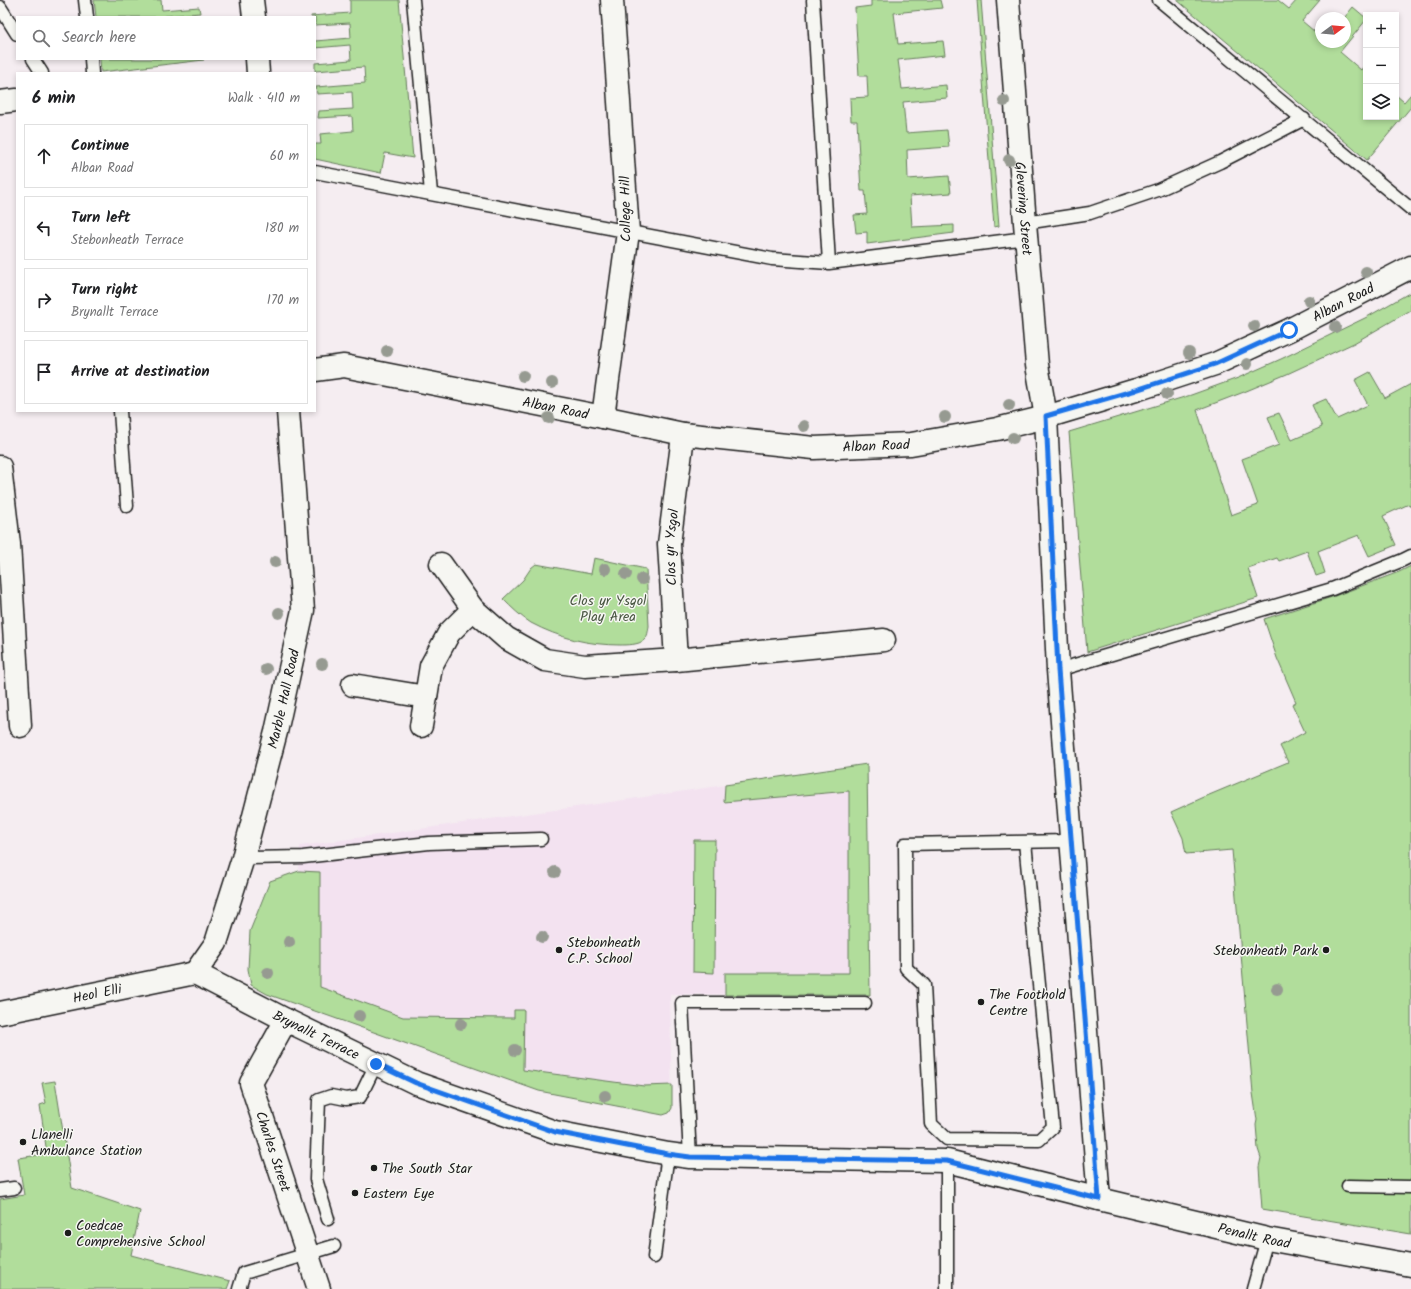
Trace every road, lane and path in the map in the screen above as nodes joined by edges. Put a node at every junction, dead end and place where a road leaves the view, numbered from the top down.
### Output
1 (85, 0) edge
2 (252, 0) edge
3 (413, 0) edge
4 (612, 0) edge
5 (813, 0) edge
6 (1008, 0) edge
7 (1159, 0) edge
8 (0, 7) edge
9 (87, 16) edge
10 (254, 16) edge
11 (16, 32) edge
12 (34, 60) edge
13 (91, 60) edge
14 (257, 60) edge
15 (41, 72) edge
16 (92, 72) edge
17 (258, 72) edge
18 (16, 100) edge
19 (0, 102) edge
20 (1304, 119) junction
21 (316, 172) edge
22 (431, 193) junction
23 (1411, 209) edge
24 (1025, 230) junction
25 (628, 232) junction
26 (829, 263) junction
27 (1411, 267) edge
28 (316, 370) edge
29 (120, 412) edge
30 (288, 412) edge
31 (1046, 416) junction
32 (602, 417) junction
33 (683, 434) junction
34 (0, 466) edge
35 (127, 506) dead end
36 (1411, 556) edge
37 (441, 564) dead end
38 (6, 590) edge
39 (473, 609) junction
40 (884, 640) dead end
41 (676, 660) junction
42 (1058, 670) junction
43 (353, 684) dead end
44 (426, 697) junction
45 (20, 726) dead end
46 (421, 726) dead end
47 (541, 839) dead end
48 (1071, 841) junction
49 (1025, 842) junction
50 (243, 858) junction
51 (195, 973) junction
52 (865, 1003) dead end
53 (0, 1013) edge
54 (286, 1020) junction
55 (376, 1064) junction
56 (668, 1154) junction
57 (690, 1157) junction
58 (947, 1161) junction
59 (1348, 1186) dead end
60 (1411, 1187) edge
61 (14, 1188) dead end
62 (0, 1190) edge
63 (1099, 1199) junction
64 (328, 1219) dead end
65 (1267, 1239) junction
66 (334, 1246) dead end
67 (307, 1254) junction
68 (654, 1257) dead end
69 (1411, 1265) edge
70 (238, 1289) edge
71 (319, 1289) edge
72 (947, 1289) edge
73 (1253, 1289) edge

1 - 9 lane
2 - 10 street
3 - 22 lane
4 - 25 street, College Hill
5 - 26 lane
6 - 24 street, Glevering Street
7 - 20 lane
8 - 11 lane
12 - 15 lane
13 - 16 lane
14 - 17 street
18 - 19 street
20 - 23 lane
20 - 24 lane
21 - 22 lane
22 - 25 lane
24 - 26 lane
24 - 31 street, Glevering Street
25 - 26 lane
25 - 32 street, College Hill
27 - 31 street, Alban Road
28 - 32 street, Alban Road
29 - 35 lane
30 - 50 street, Marble Hall Road
31 - 33 street, Alban Road
31 - 42 street, Glevering Street
32 - 33 street, Alban Road
33 - 41 street, Clos yr Ysgol
34 - 38 street
36 - 42 lane
37 - 39 street
38 - 45 street
39 - 41 street
39 - 44 street
40 - 41 street
42 - 48 street, Glevering Street
43 - 44 street
44 - 46 street
47 - 50 lane
48 - 49 lane
48 - 63 street, Glevering Street
49 - 49 lane
50 - 51 street, Marble Hall Road
51 - 53 street, Heol Elli
51 - 54 street, Brynallt Terrace
52 - 57 lane
54 - 55 street, Brynallt Terrace
54 - 67 street, Charles Street
55 - 56 street, Brynallt Terrace
55 - 64 lane
56 - 57 street, Brynallt Terrace
56 - 68 lane
57 - 58 street, Brynallt Terrace
58 - 63 street, Brynallt Terrace
58 - 72 lane
59 - 60 lane
61 - 62 lane
63 - 65 street, Penallt Road
65 - 69 street, Penallt Road
65 - 73 lane
66 - 67 lane
67 - 70 lane
67 - 71 street, Charles Street

